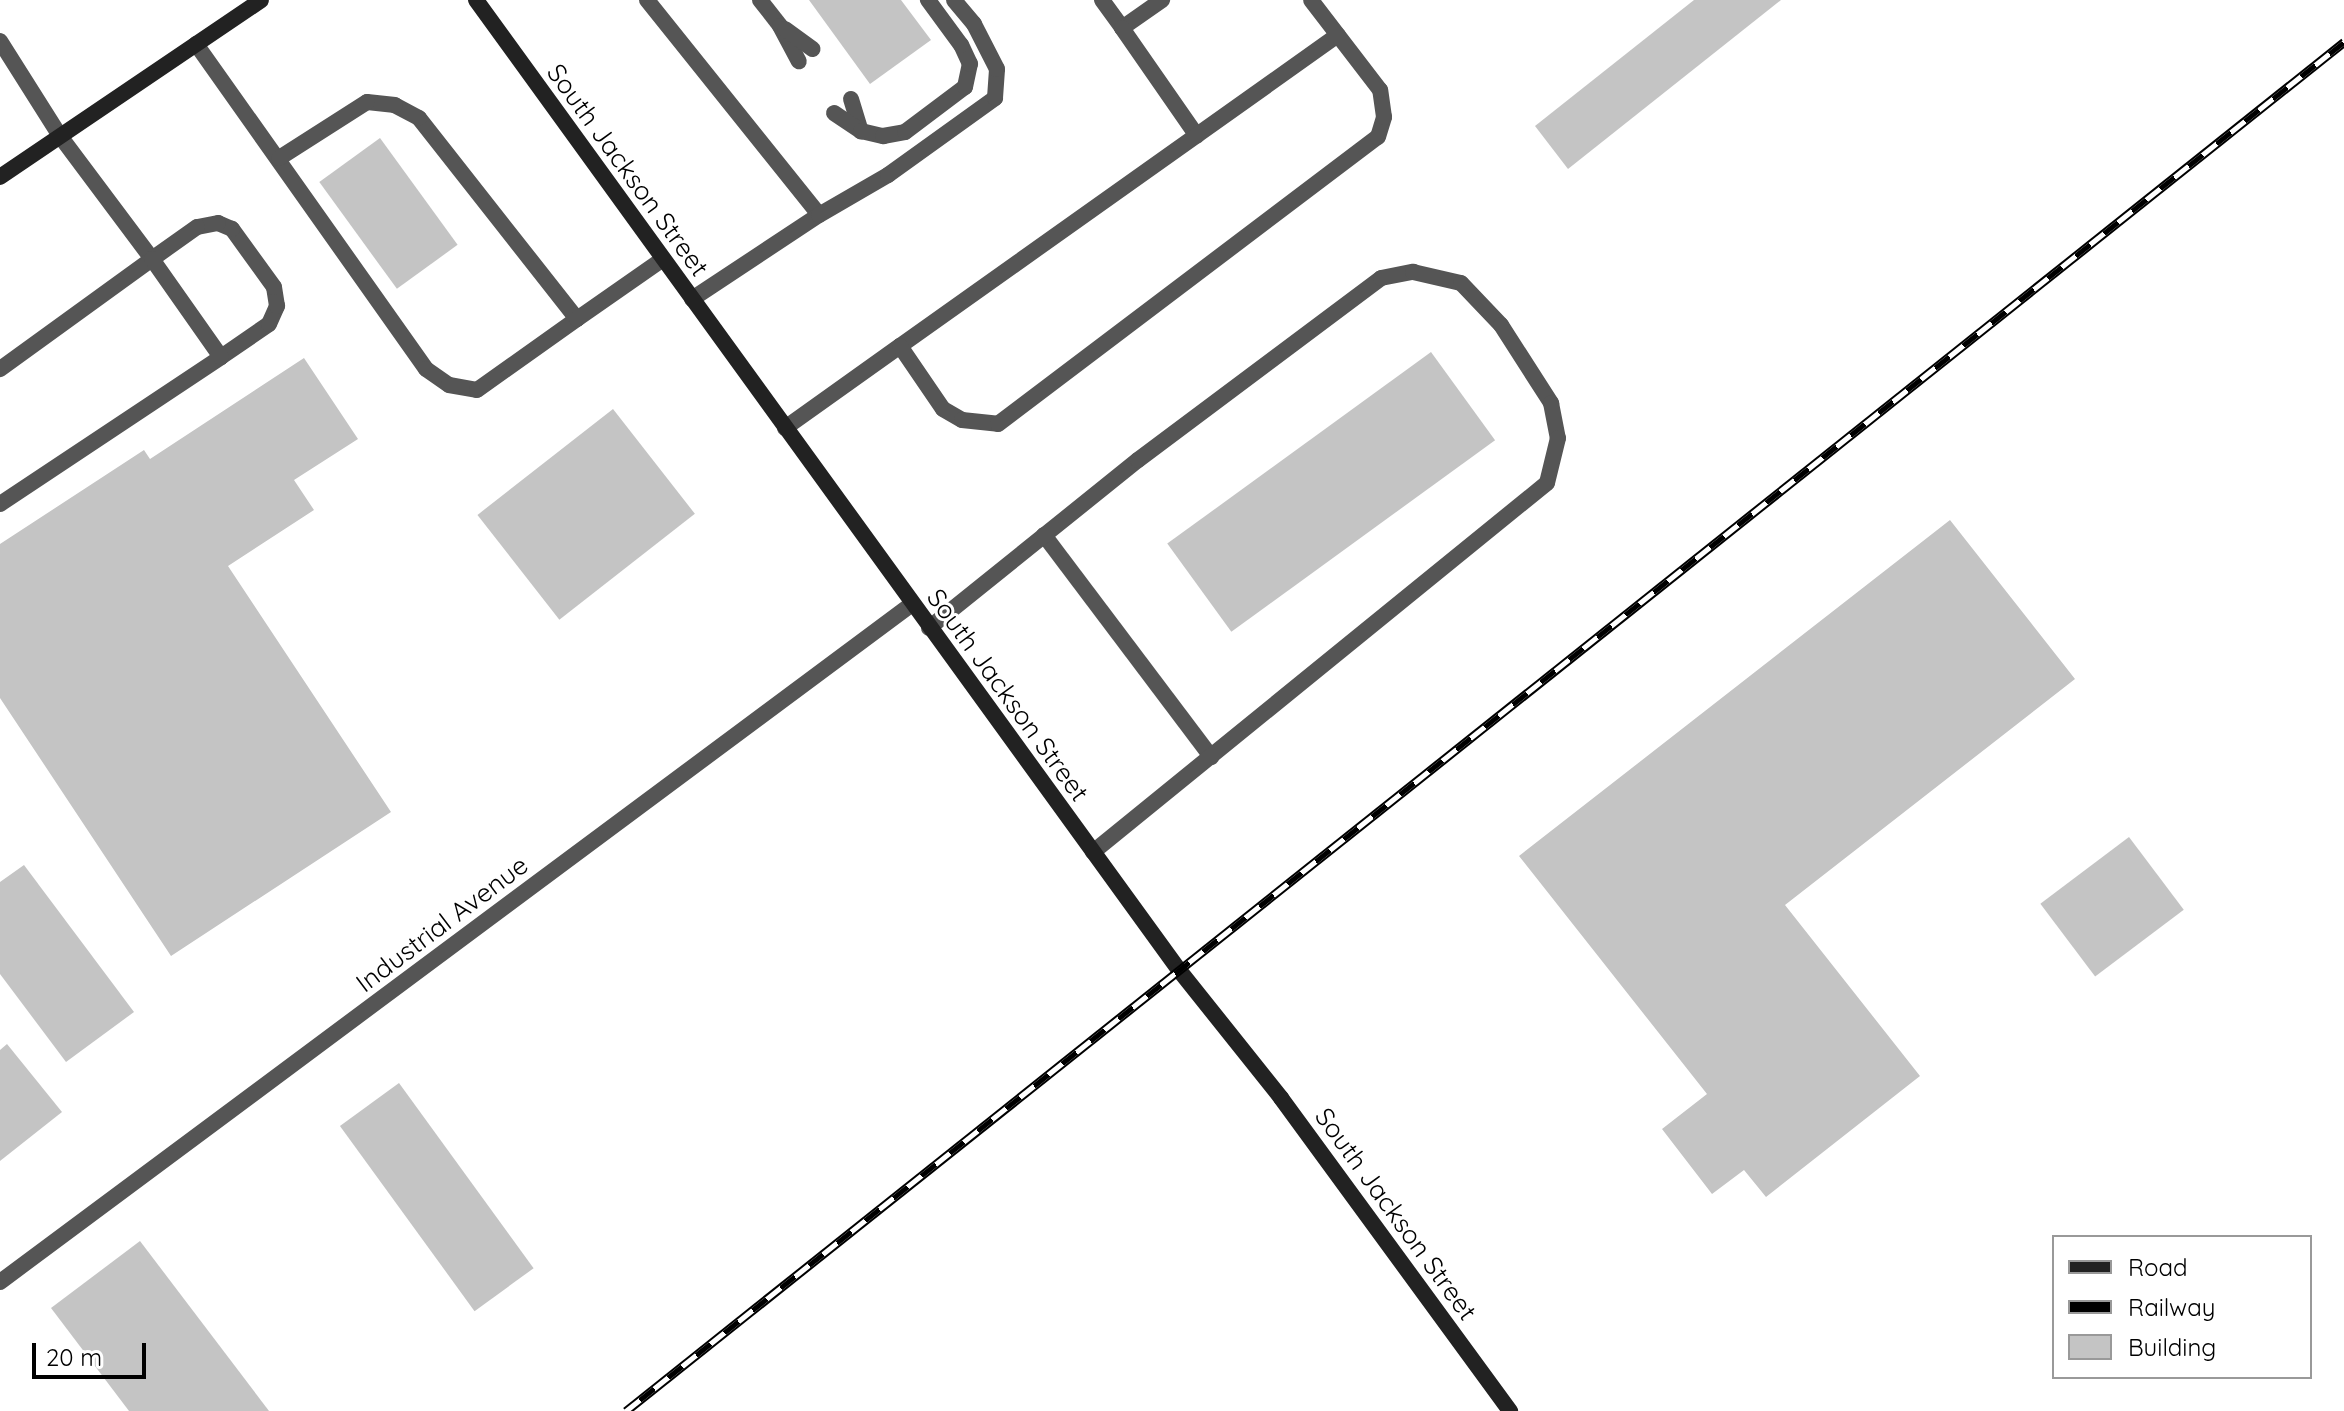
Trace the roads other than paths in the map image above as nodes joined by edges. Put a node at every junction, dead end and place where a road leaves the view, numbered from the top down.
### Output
1 (261, 0) edge
2 (476, 0) edge
3 (647, 0) edge
4 (760, 0) edge
5 (928, 0) edge
6 (954, 0) edge
7 (1102, 0) edge
8 (1162, 0) edge
9 (1311, 0) edge
10 (780, 26) junction
11 (1122, 28) junction
12 (1338, 35) junction
13 (0, 41) edge
14 (196, 44) junction
15 (813, 49) dead end
16 (799, 61) dead end
17 (851, 99) dead end
18 (834, 113) dead end
19 (861, 131) junction
20 (60, 136) junction
21 (1197, 136) junction
22 (279, 158) junction
23 (0, 177) edge
24 (819, 215) junction
25 (152, 259) junction
26 (663, 259) junction
27 (692, 299) junction
28 (577, 319) junction
29 (900, 346) junction
30 (221, 357) junction
31 (0, 369) edge
32 (785, 428) junction
33 (0, 504) edge
34 (1044, 535) junction
35 (912, 604) junction
36 (929, 628) junction
37 (1211, 757) junction
38 (1093, 852) junction
39 (0, 1282) edge
40 (1510, 1411) edge

1 - 14 main road
2 - 26 main road, South Jackson Street
3 - 24 street
4 - 10 street
5 - 19 street
6 - 24 street
7 - 11 street
8 - 11 street
9 - 12 street
10 - 15 street
10 - 16 street
11 - 21 street
12 - 21 street
12 - 29 street
13 - 20 street
14 - 20 main road
14 - 22 street
17 - 19 street
18 - 19 street
20 - 23 main road
20 - 25 street
21 - 29 street
22 - 28 street
22 - 28 street
24 - 27 street
25 - 30 street
25 - 30 street
25 - 31 street
26 - 27 main road, South Jackson Street
26 - 28 street
27 - 32 main road, South Jackson Street
29 - 32 street
30 - 33 street
32 - 35 main road, South Jackson Street
34 - 36 street
34 - 37 street
34 - 37 street
35 - 36 main road, South Jackson Street
35 - 39 street, Industrial Avenue
36 - 38 main road, South Jackson Street
37 - 38 street
38 - 40 main road, South Jackson Street

